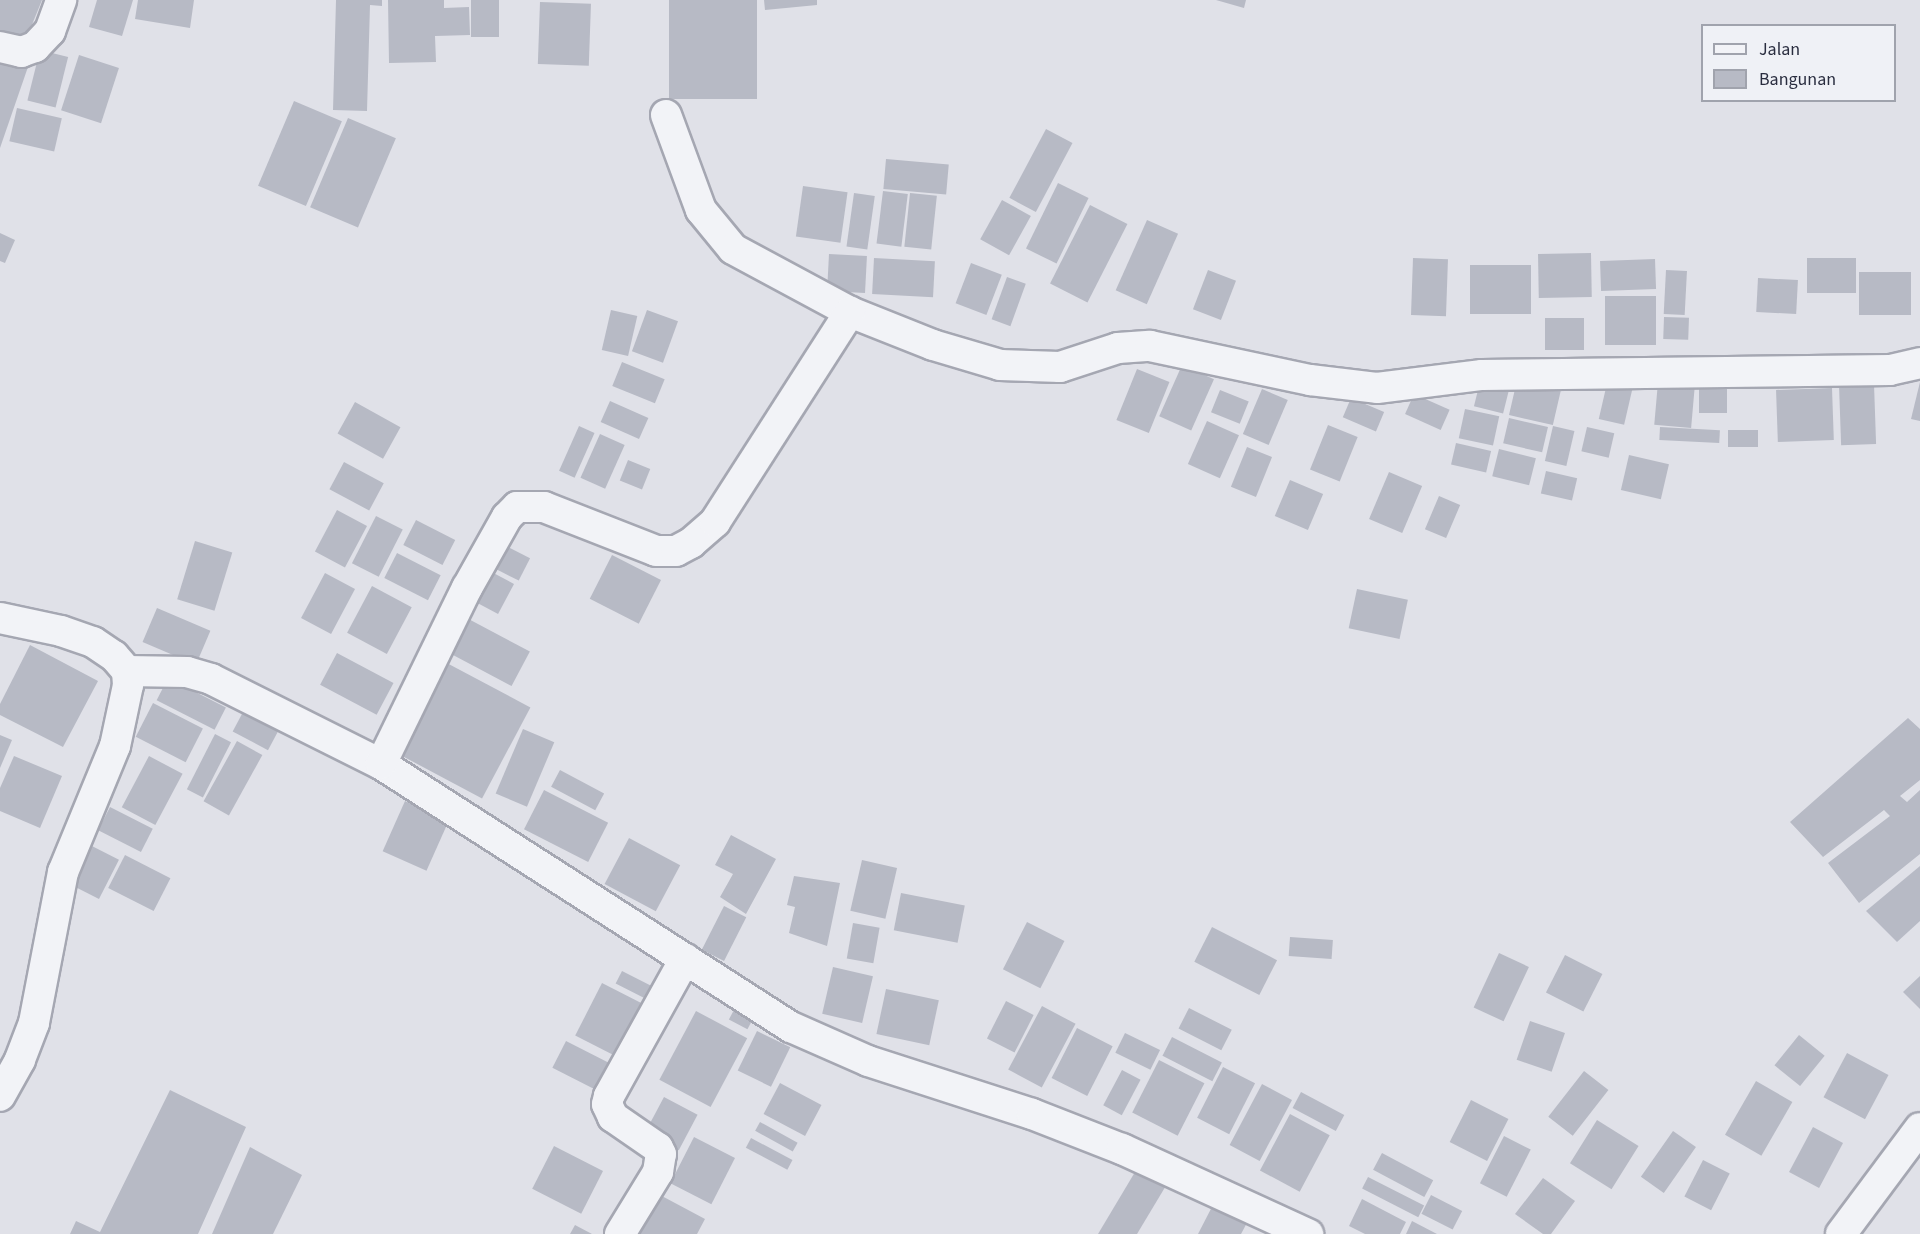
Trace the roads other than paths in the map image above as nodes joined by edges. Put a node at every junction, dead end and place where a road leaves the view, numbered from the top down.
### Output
1 (61, 0) edge
2 (0, 47) edge
3 (666, 115) dead end
4 (850, 312) junction
5 (1920, 363) edge
6 (0, 618) edge
7 (127, 671) junction
8 (381, 765) junction
9 (685, 959) junction
10 (0, 1096) edge
11 (1920, 1128) edge
12 (620, 1234) edge
13 (1308, 1234) edge
14 (1841, 1234) edge

1 - 2 street
3 - 4 street
4 - 5 street
4 - 8 street
6 - 7 street
7 - 8 street
7 - 10 street
8 - 9 street
9 - 12 street
9 - 13 street
11 - 14 street

